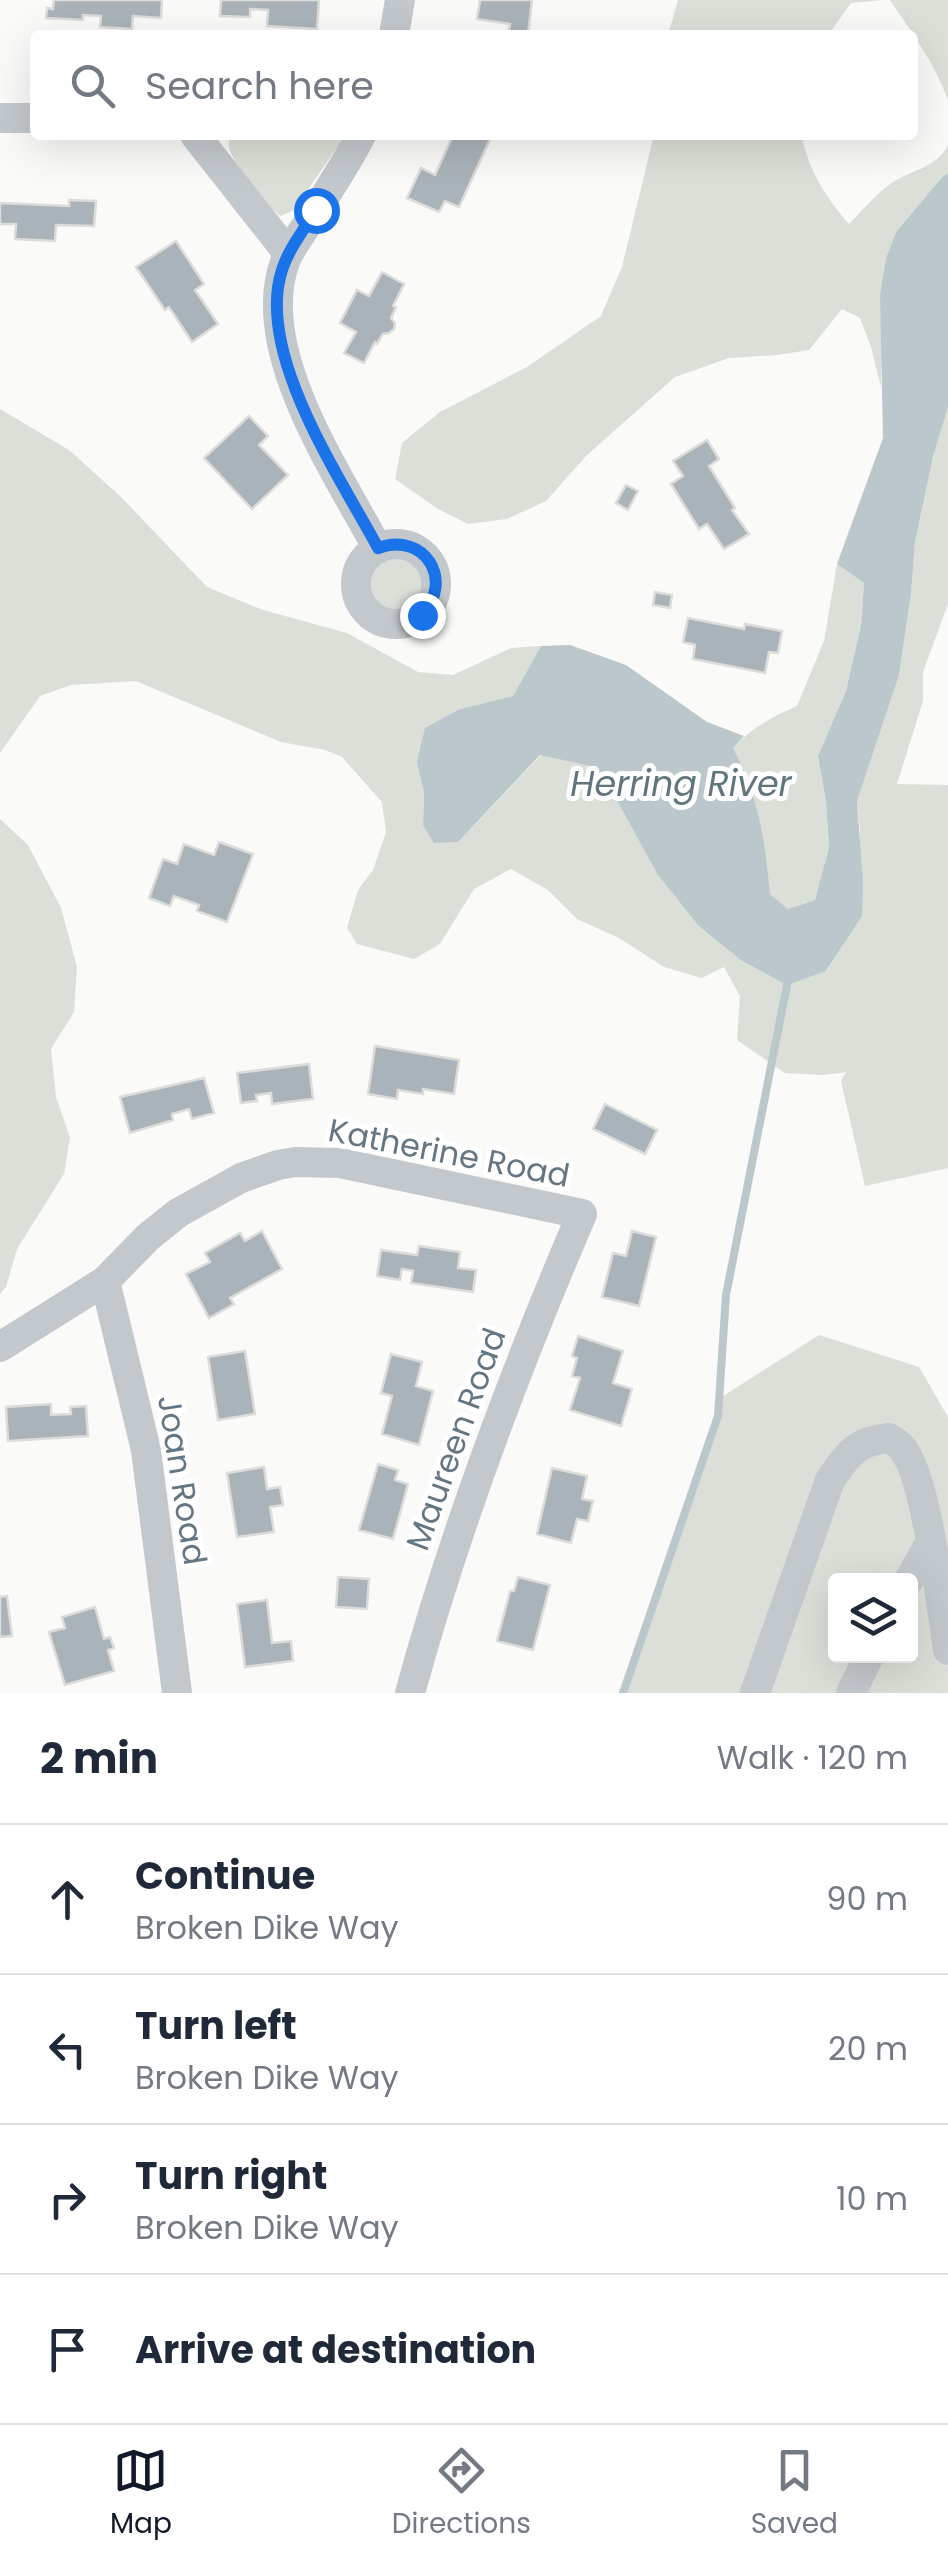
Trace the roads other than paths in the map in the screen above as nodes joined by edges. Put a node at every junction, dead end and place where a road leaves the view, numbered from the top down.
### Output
1 (400, 0) edge
2 (395, 30) edge
3 (0, 118) edge
4 (30, 118) edge
5 (199, 140) edge
6 (358, 140) edge
7 (288, 253) junction
8 (378, 548) dead end
9 (582, 1214) joint
10 (105, 1281) junction
11 (0, 1347) edge
12 (931, 1541) junction
13 (914, 1573) edge
14 (948, 1650) edge
15 (866, 1663) edge
16 (177, 1693) edge
17 (410, 1693) edge
18 (755, 1693) edge
19 (851, 1693) edge

1 - 2 street
3 - 4 street
5 - 7 street
6 - 7 street
7 - 8 street
9 - 10 street, Katherine Road
9 - 17 street, Maureen Road
10 - 11 street, Katherine Road
10 - 16 street, Joan Road
12 - 13 street
12 - 14 street
12 - 18 street
15 - 19 street

